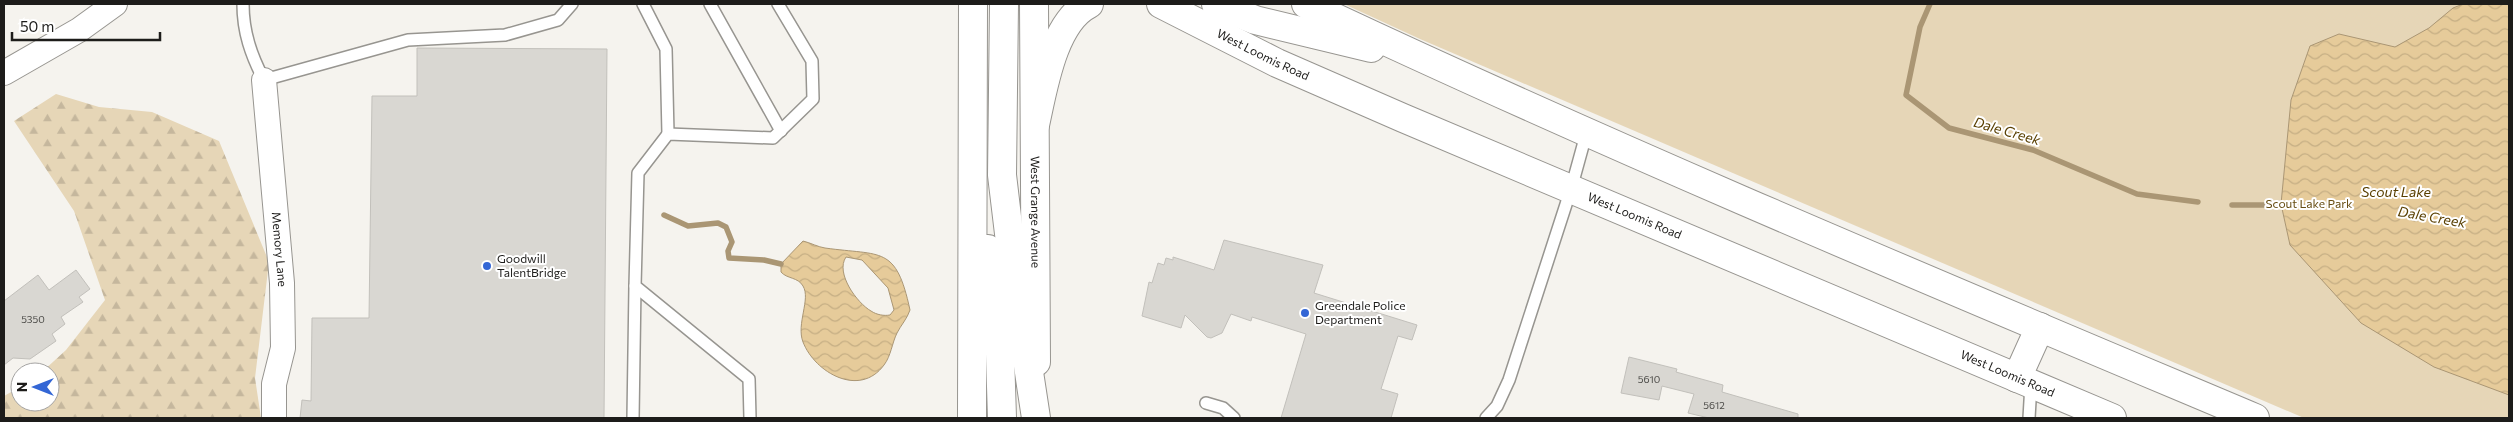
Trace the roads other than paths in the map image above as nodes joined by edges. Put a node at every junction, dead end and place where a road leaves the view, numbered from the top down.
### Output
1 (115, 4) edge
2 (243, 4) edge
3 (572, 4) edge
4 (643, 4) edge
5 (710, 4) edge
6 (778, 4) edge
7 (974, 4) edge
8 (1004, 4) edge
9 (1034, 4) edge
10 (1089, 4) edge
11 (1160, 4) edge
12 (1216, 4) edge
13 (1306, 4) edge
14 (1428, 62) junction
15 (4, 73) edge
16 (264, 80) junction
17 (1035, 124) junction
18 (781, 131) junction
19 (1587, 132) junction
20 (668, 134) junction
21 (973, 148) junction
22 (1571, 190) junction
23 (635, 286) junction
24 (2040, 327) junction
25 (2024, 381) junction
26 (1206, 403) dead end
27 (274, 418) edge
28 (633, 418) edge
29 (750, 418) edge
30 (972, 418) edge
31 (1002, 418) edge
32 (1036, 418) edge
33 (1234, 418) edge
34 (1486, 418) edge
35 (2029, 418) edge
36 (2112, 418) edge
37 (2255, 418) edge

1 - 15 street
2 - 16 lane
3 - 16 lane
4 - 20 lane
5 - 18 lane
6 - 18 lane
7 - 21 main road
8 - 32 main road
9 - 17 main road, West Grange Avenue
10 - 17 main road
11 - 22 main road, West Loomis Road
12 - 14 main road
13 - 14 main road
14 - 19 main road
16 - 27 street, Memory Lane
17 - 32 main road, West Grange Avenue
18 - 20 lane
19 - 22 lane
19 - 24 main road
20 - 23 lane
21 - 30 main road
21 - 31 main road
22 - 25 main road, West Loomis Road
22 - 34 lane
23 - 28 lane
23 - 29 lane
24 - 25 main road
24 - 37 main road
25 - 35 lane
25 - 36 main road, West Loomis Road
26 - 33 lane

